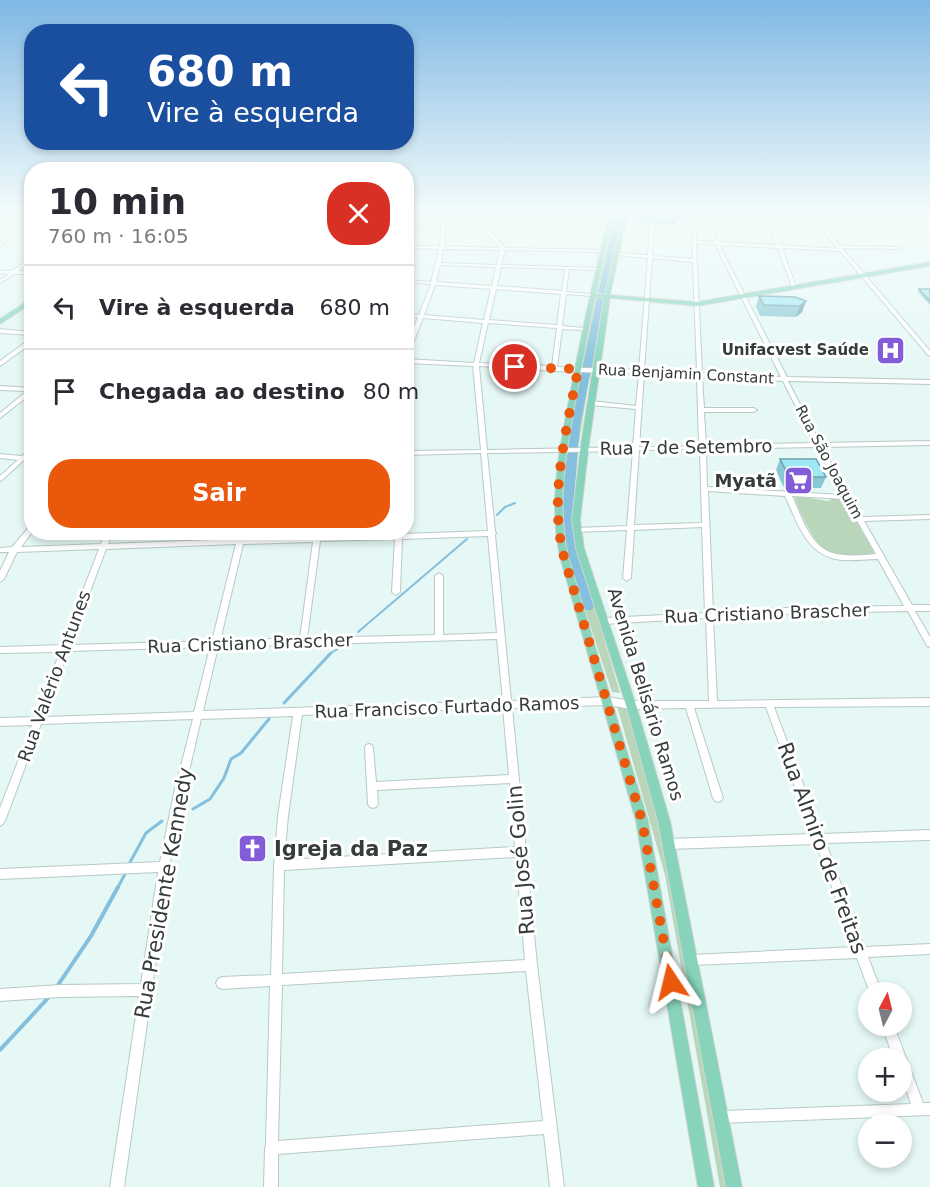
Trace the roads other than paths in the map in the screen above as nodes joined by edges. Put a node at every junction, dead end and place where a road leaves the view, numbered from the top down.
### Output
1 (22, 267) edge
2 (437, 267) edge
3 (500, 267) edge
4 (547, 267) edge
5 (613, 267) edge
6 (649, 267) edge
7 (695, 267) edge
8 (729, 267) edge
9 (787, 267) edge
10 (856, 267) edge
11 (915, 267) edge
12 (567, 268) junction
13 (598, 269) joint
14 (0, 272) edge
15 (17, 272) junction
16 (24, 272) edge
17 (863, 276) junction
18 (414, 281) edge
19 (434, 281) junction
20 (0, 282) edge
21 (496, 287) junction
22 (794, 287) junction
23 (564, 292) junction
24 (593, 295) junction
25 (606, 296) junction
26 (743, 296) junction
27 (647, 300) junction
28 (24, 304) edge
29 (697, 304) junction
30 (414, 316) edge
31 (421, 316) junction
32 (0, 320) edge
33 (487, 321) junction
34 (559, 327) junction
35 (585, 329) junction
36 (0, 332) edge
37 (24, 334) edge
38 (414, 334) edge
39 (24, 346) edge
40 (930, 354) edge
41 (414, 362) edge
42 (0, 364) edge
43 (476, 366) junction
44 (554, 369) junction
45 (579, 370) junction
46 (594, 370) junction
47 (642, 372) junction
48 (700, 375) junction
49 (784, 379) junction
50 (930, 382) edge
51 (0, 388) edge
52 (24, 390) edge
53 (24, 396) edge
54 (591, 403) junction
55 (639, 408) junction
56 (701, 410) junction
57 (754, 410) dead end
58 (0, 416) edge
59 (930, 444) edge
60 (818, 445) junction
61 (702, 446) junction
62 (636, 447) junction
63 (566, 448) junction
64 (581, 448) junction
65 (484, 451) junction
66 (414, 453) edge
67 (0, 456) edge
68 (23, 458) joint
69 (0, 479) edge
70 (704, 489) junction
71 (788, 494) junction
72 (847, 497) junction
73 (930, 517) edge
74 (859, 519) junction
75 (706, 525) junction
76 (631, 528) junction
77 (577, 530) junction
78 (493, 533) junction
79 (414, 534) edge
80 (24, 538) edge
81 (105, 540) edge
82 (199, 540) edge
83 (240, 540) edge
84 (316, 540) edge
85 (399, 540) edge
86 (102, 547) junction
87 (0, 550) edge
88 (14, 550) junction
89 (880, 556) junction
90 (439, 576) dead end
91 (627, 578) dead end
92 (0, 579) edge
93 (396, 592) dead end
94 (910, 608) junction
95 (930, 608) edge
96 (710, 614) junction
97 (604, 621) junction
98 (501, 636) junction
99 (439, 638) junction
100 (303, 642) junction
101 (215, 644) junction
102 (930, 644) edge
103 (64, 649) junction
104 (0, 650) edge
105 (608, 701) junction
106 (930, 702) edge
107 (713, 704) junction
108 (769, 704) junction
109 (506, 705) junction
110 (631, 705) junction
111 (689, 705) junction
112 (298, 712) junction
113 (198, 716) junction
114 (37, 721) junction
115 (0, 722) edge
116 (369, 748) dead end
117 (513, 779) junction
118 (373, 786) junction
119 (718, 798) dead end
120 (373, 804) dead end
121 (0, 821) edge
122 (930, 835) edge
123 (819, 839) junction
124 (669, 844) junction
125 (520, 852) junction
126 (279, 865) junction
127 (164, 867) junction
128 (0, 874) edge
129 (930, 949) edge
130 (861, 952) junction
131 (692, 960) junction
132 (531, 965) junction
133 (275, 980) junction
134 (872, 982) edge
135 (222, 983) dead end
136 (146, 990) junction
137 (0, 995) edge
138 (912, 1084) edge
139 (924, 1110) edge
140 (721, 1116) junction
141 (548, 1127) junction
142 (271, 1148) junction
143 (117, 1187) edge
144 (271, 1187) edge
145 (557, 1187) edge
146 (706, 1187) edge
147 (734, 1187) edge

1 - 15 street
2 - 19 street
3 - 21 street, Rua José Golin
4 - 12 street
5 - 25 main road, Avenida Belisário Ramos
6 - 27 street
7 - 29 street
8 - 26 street, Rua São Joaquim
9 - 22 street
10 - 17 street
11 - 17 main road
12 - 13 street
12 - 23 street
13 - 24 main road
14 - 15 street
15 - 16 street
15 - 20 street
17 - 22 main road
17 - 40 street
18 - 19 street
19 - 21 street
19 - 31 street
21 - 23 street
21 - 33 street, Rua José Golin
22 - 26 main road
23 - 24 street
23 - 34 street
24 - 25 main road
24 - 35 main road
25 - 27 main road
25 - 46 main road, Avenida Belisário Ramos
26 - 29 main road
26 - 49 street, Rua São Joaquim
27 - 29 main road
27 - 47 street
28 - 32 main road
29 - 48 street
30 - 31 street
31 - 33 street
31 - 38 street
33 - 34 street
33 - 43 street, Rua José Golin
34 - 35 street
34 - 44 street
35 - 45 main road
36 - 37 street
39 - 42 street
41 - 43 street, Rua Benjamin Constant
43 - 44 street, Rua Benjamin Constant
43 - 65 street, Rua José Golin
44 - 45 street, Rua Benjamin Constant
45 - 46 street, Rua Benjamin Constant
45 - 63 main road
46 - 47 street, Rua Benjamin Constant
46 - 54 main road, Avenida Belisário Ramos
47 - 48 street, Rua Benjamin Constant
47 - 55 street
48 - 49 street, Rua Benjamin Constant
48 - 56 street
49 - 50 street, Rua Benjamin Constant
49 - 60 street, Rua São Joaquim
51 - 52 street
53 - 58 street
54 - 55 street
54 - 64 main road, Avenida Belisário Ramos
55 - 62 street
56 - 57 street
56 - 61 street
59 - 60 street, Rua 7 de Setembro
60 - 61 street, Rua 7 de Setembro
60 - 72 street, Rua São Joaquim
61 - 62 street, Rua 7 de Setembro
61 - 70 street
62 - 64 street, Rua 7 de Setembro
62 - 76 street
63 - 64 street, Rua 7 de Setembro
63 - 65 street, Rua 7 de Setembro
63 - 105 main road
64 - 77 main road, Avenida Belisário Ramos
65 - 66 street, Rua 7 de Setembro
65 - 78 street, Rua José Golin
67 - 68 street
68 - 69 street
70 - 71 street
70 - 75 street
71 - 72 street
71 - 89 street
72 - 74 street, Rua São Joaquim
73 - 74 street
74 - 89 street, Rua São Joaquim
75 - 76 street
75 - 96 street
76 - 77 street
76 - 91 street
77 - 97 main road, Avenida Belisário Ramos
78 - 79 street
78 - 98 street, Rua José Golin
80 - 88 street
81 - 86 street, Rua Valério Antunes
82 - 86 street
83 - 101 street, Rua Presidente Kennedy
84 - 100 street
85 - 93 street
86 - 88 street
86 - 103 street, Rua Valério Antunes
87 - 88 street
88 - 92 street
89 - 94 street, Rua São Joaquim
90 - 99 street
94 - 95 street, Rua Cristiano Brascher
94 - 96 street, Rua Cristiano Brascher
94 - 102 street, Rua São Joaquim
96 - 97 street, Rua Cristiano Brascher
96 - 107 street
97 - 110 main road, Avenida Belisário Ramos
98 - 99 street, Rua Cristiano Brascher
98 - 109 street, Rua José Golin
99 - 100 street, Rua Cristiano Brascher
100 - 101 street, Rua Cristiano Brascher
101 - 103 street, Rua Cristiano Brascher
101 - 113 street, Rua Presidente Kennedy
103 - 104 street, Rua Cristiano Brascher
103 - 114 street, Rua Valério Antunes
105 - 109 street, Rua Francisco Furtado Ramos
105 - 110 street, Rua Francisco Furtado Ramos
105 - 146 main road
106 - 108 street, Rua Francisco Furtado Ramos
107 - 108 street, Rua Francisco Furtado Ramos
107 - 111 street, Rua Francisco Furtado Ramos
108 - 123 street, Rua Almiro de Freitas
109 - 112 street, Rua Francisco Furtado Ramos
109 - 117 street, Rua José Golin
110 - 111 street, Rua Francisco Furtado Ramos
110 - 124 main road, Avenida Belisário Ramos
111 - 119 street
112 - 113 street, Rua Francisco Furtado Ramos
112 - 126 street
113 - 114 street, Rua Francisco Furtado Ramos
113 - 127 street, Rua Presidente Kennedy
114 - 115 street, Rua Francisco Furtado Ramos
114 - 121 street, Rua Valério Antunes
116 - 118 street
117 - 118 street
117 - 125 street, Rua José Golin
118 - 120 street
122 - 123 street
123 - 124 street
123 - 130 street, Rua Almiro de Freitas
124 - 131 main road, Avenida Belisário Ramos
125 - 126 street
125 - 132 street, Rua José Golin
126 - 133 street
127 - 128 street
127 - 136 street, Rua Presidente Kennedy
129 - 130 street
130 - 131 street
130 - 134 street, Rua Almiro de Freitas
131 - 140 main road, Avenida Belisário Ramos
132 - 133 street
132 - 141 street, Rua José Golin
133 - 135 street
133 - 142 street
136 - 137 street
136 - 143 street, Rua Presidente Kennedy
138 - 139 street
139 - 140 street
140 - 147 main road, Avenida Belisário Ramos
141 - 142 street
141 - 145 street, Rua José Golin
142 - 144 street

